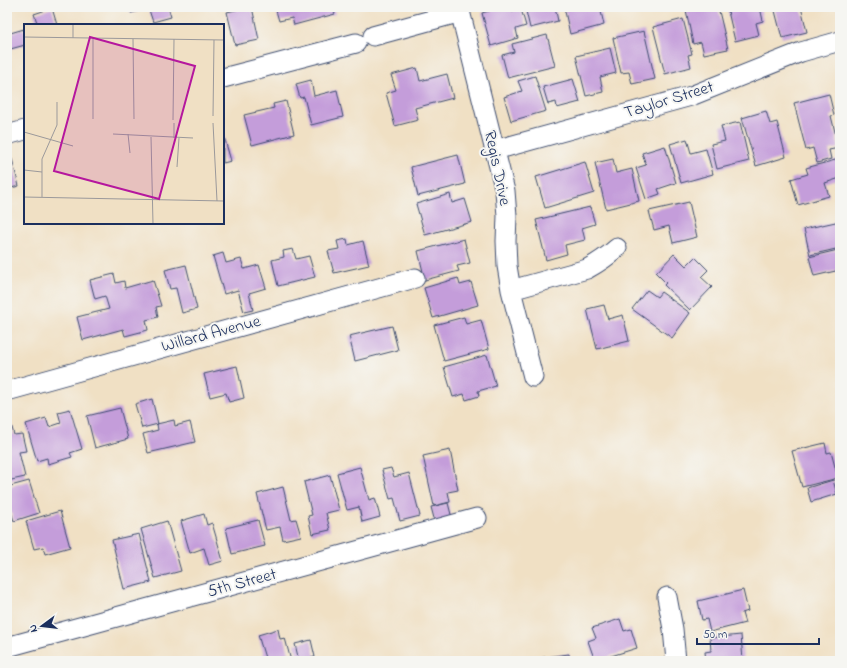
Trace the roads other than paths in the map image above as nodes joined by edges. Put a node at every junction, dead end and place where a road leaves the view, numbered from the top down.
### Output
1 (460, 10) edge
2 (373, 36) dead end
3 (840, 41) edge
4 (356, 43) dead end
5 (224, 78) edge
6 (24, 130) edge
7 (7, 135) edge
8 (495, 150) junction
9 (617, 248) dead end
10 (415, 278) dead end
11 (511, 290) junction
12 (533, 377) dead end
13 (7, 391) edge
14 (477, 518) dead end
15 (667, 597) dead end
16 (7, 647) edge
17 (676, 661) edge

1 - 2 street
1 - 8 street, Regis Drive
3 - 8 street, Taylor Street
4 - 5 street
6 - 7 street
8 - 11 street, Regis Drive
9 - 11 street
10 - 13 street, Willard Avenue
11 - 12 street, Regis Drive
14 - 16 street, 5th Street
15 - 17 street

